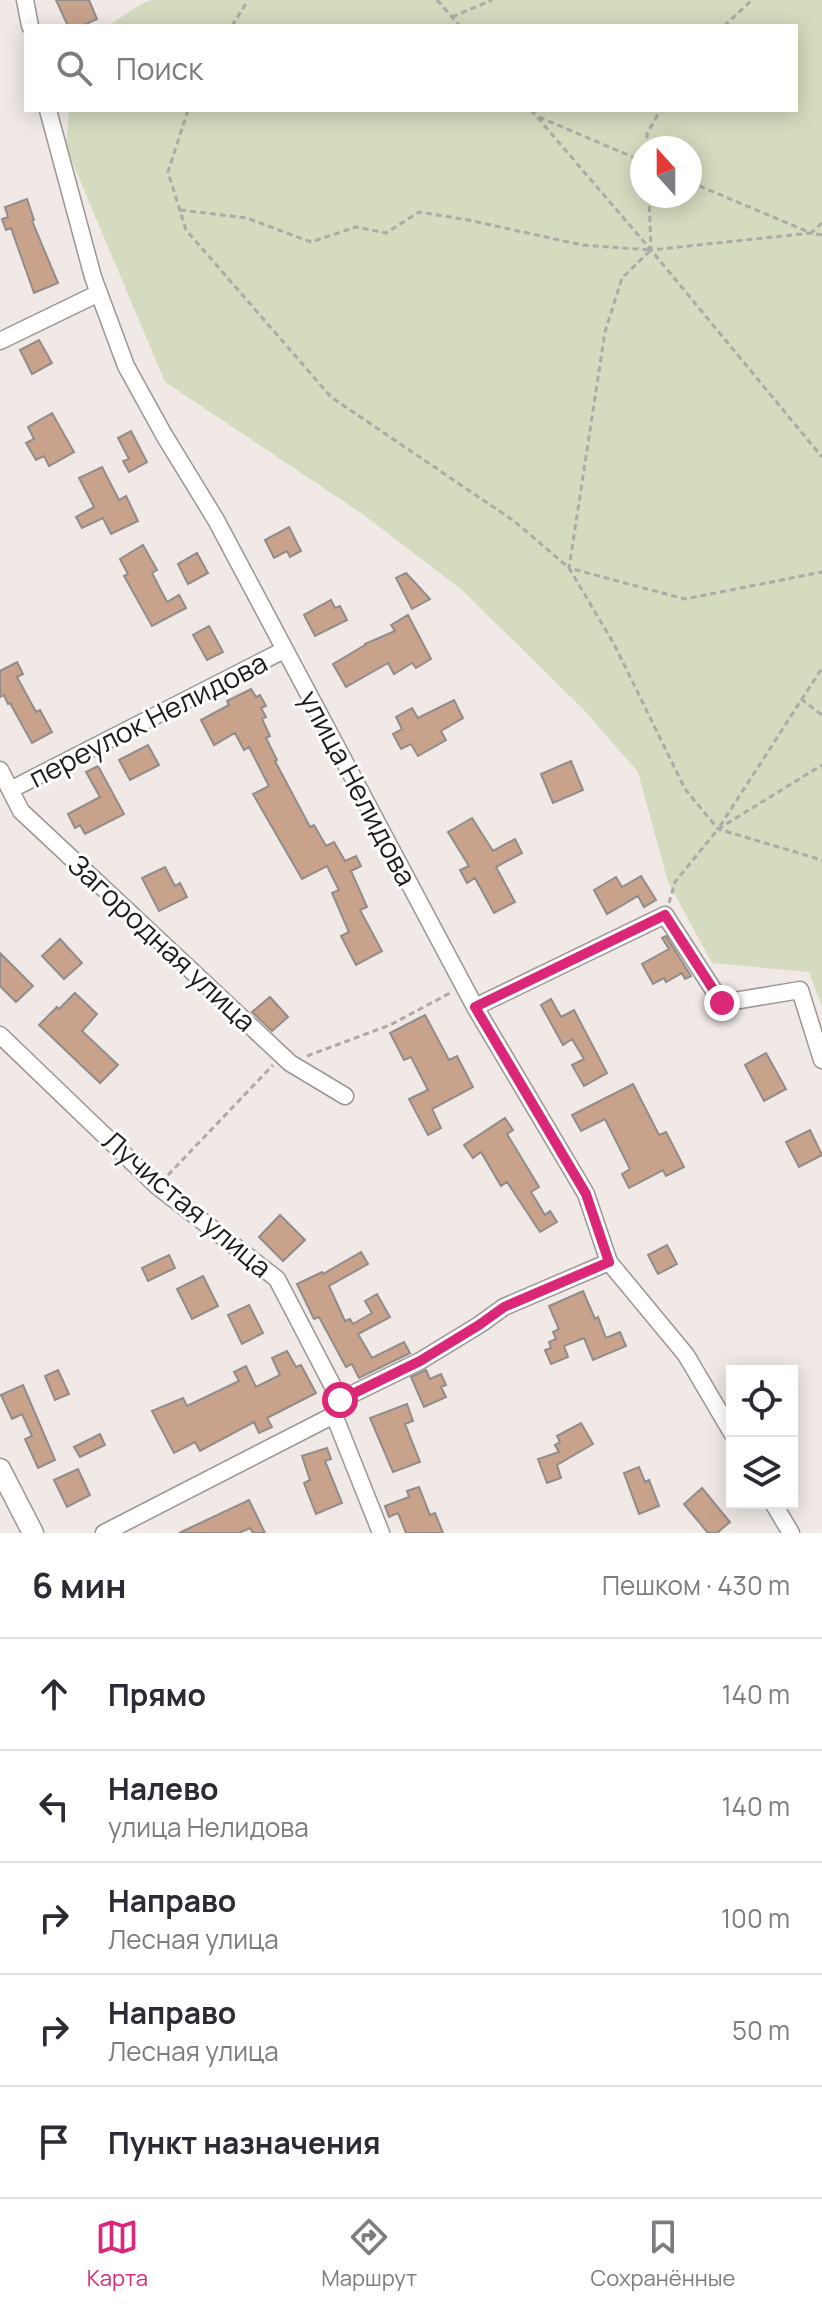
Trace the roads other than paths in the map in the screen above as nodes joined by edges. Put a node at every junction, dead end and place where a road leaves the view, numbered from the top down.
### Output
1 (25, 0) edge
2 (30, 24) edge
3 (49, 112) edge
4 (99, 293) junction
5 (0, 341) edge
6 (284, 650) junction
7 (0, 770) edge
8 (12, 789) junction
9 (475, 1007) junction
10 (0, 1035) edge
11 (822, 1060) edge
12 (345, 1096) dead end
13 (609, 1262) junction
14 (337, 1408) junction
15 (726, 1423) edge
16 (0, 1469) edge
17 (777, 1509) edge
18 (33, 1533) edge
19 (104, 1533) edge
20 (381, 1533) edge
21 (791, 1533) edge

1 - 2 street
3 - 4 street, улица Нелидова
4 - 5 street
4 - 6 street, улица Нелидова
6 - 8 street, переулок Нелидова
6 - 9 street, улица Нелидова
7 - 8 street, Загородная улица
8 - 12 street, Загородная улица
9 - 11 street
9 - 13 street, улица Нелидова
10 - 14 street, Лучистая улица
13 - 14 street
13 - 15 street, улица Нелидова
14 - 19 street
14 - 20 street, Лучистая улица
16 - 18 street
17 - 21 street

